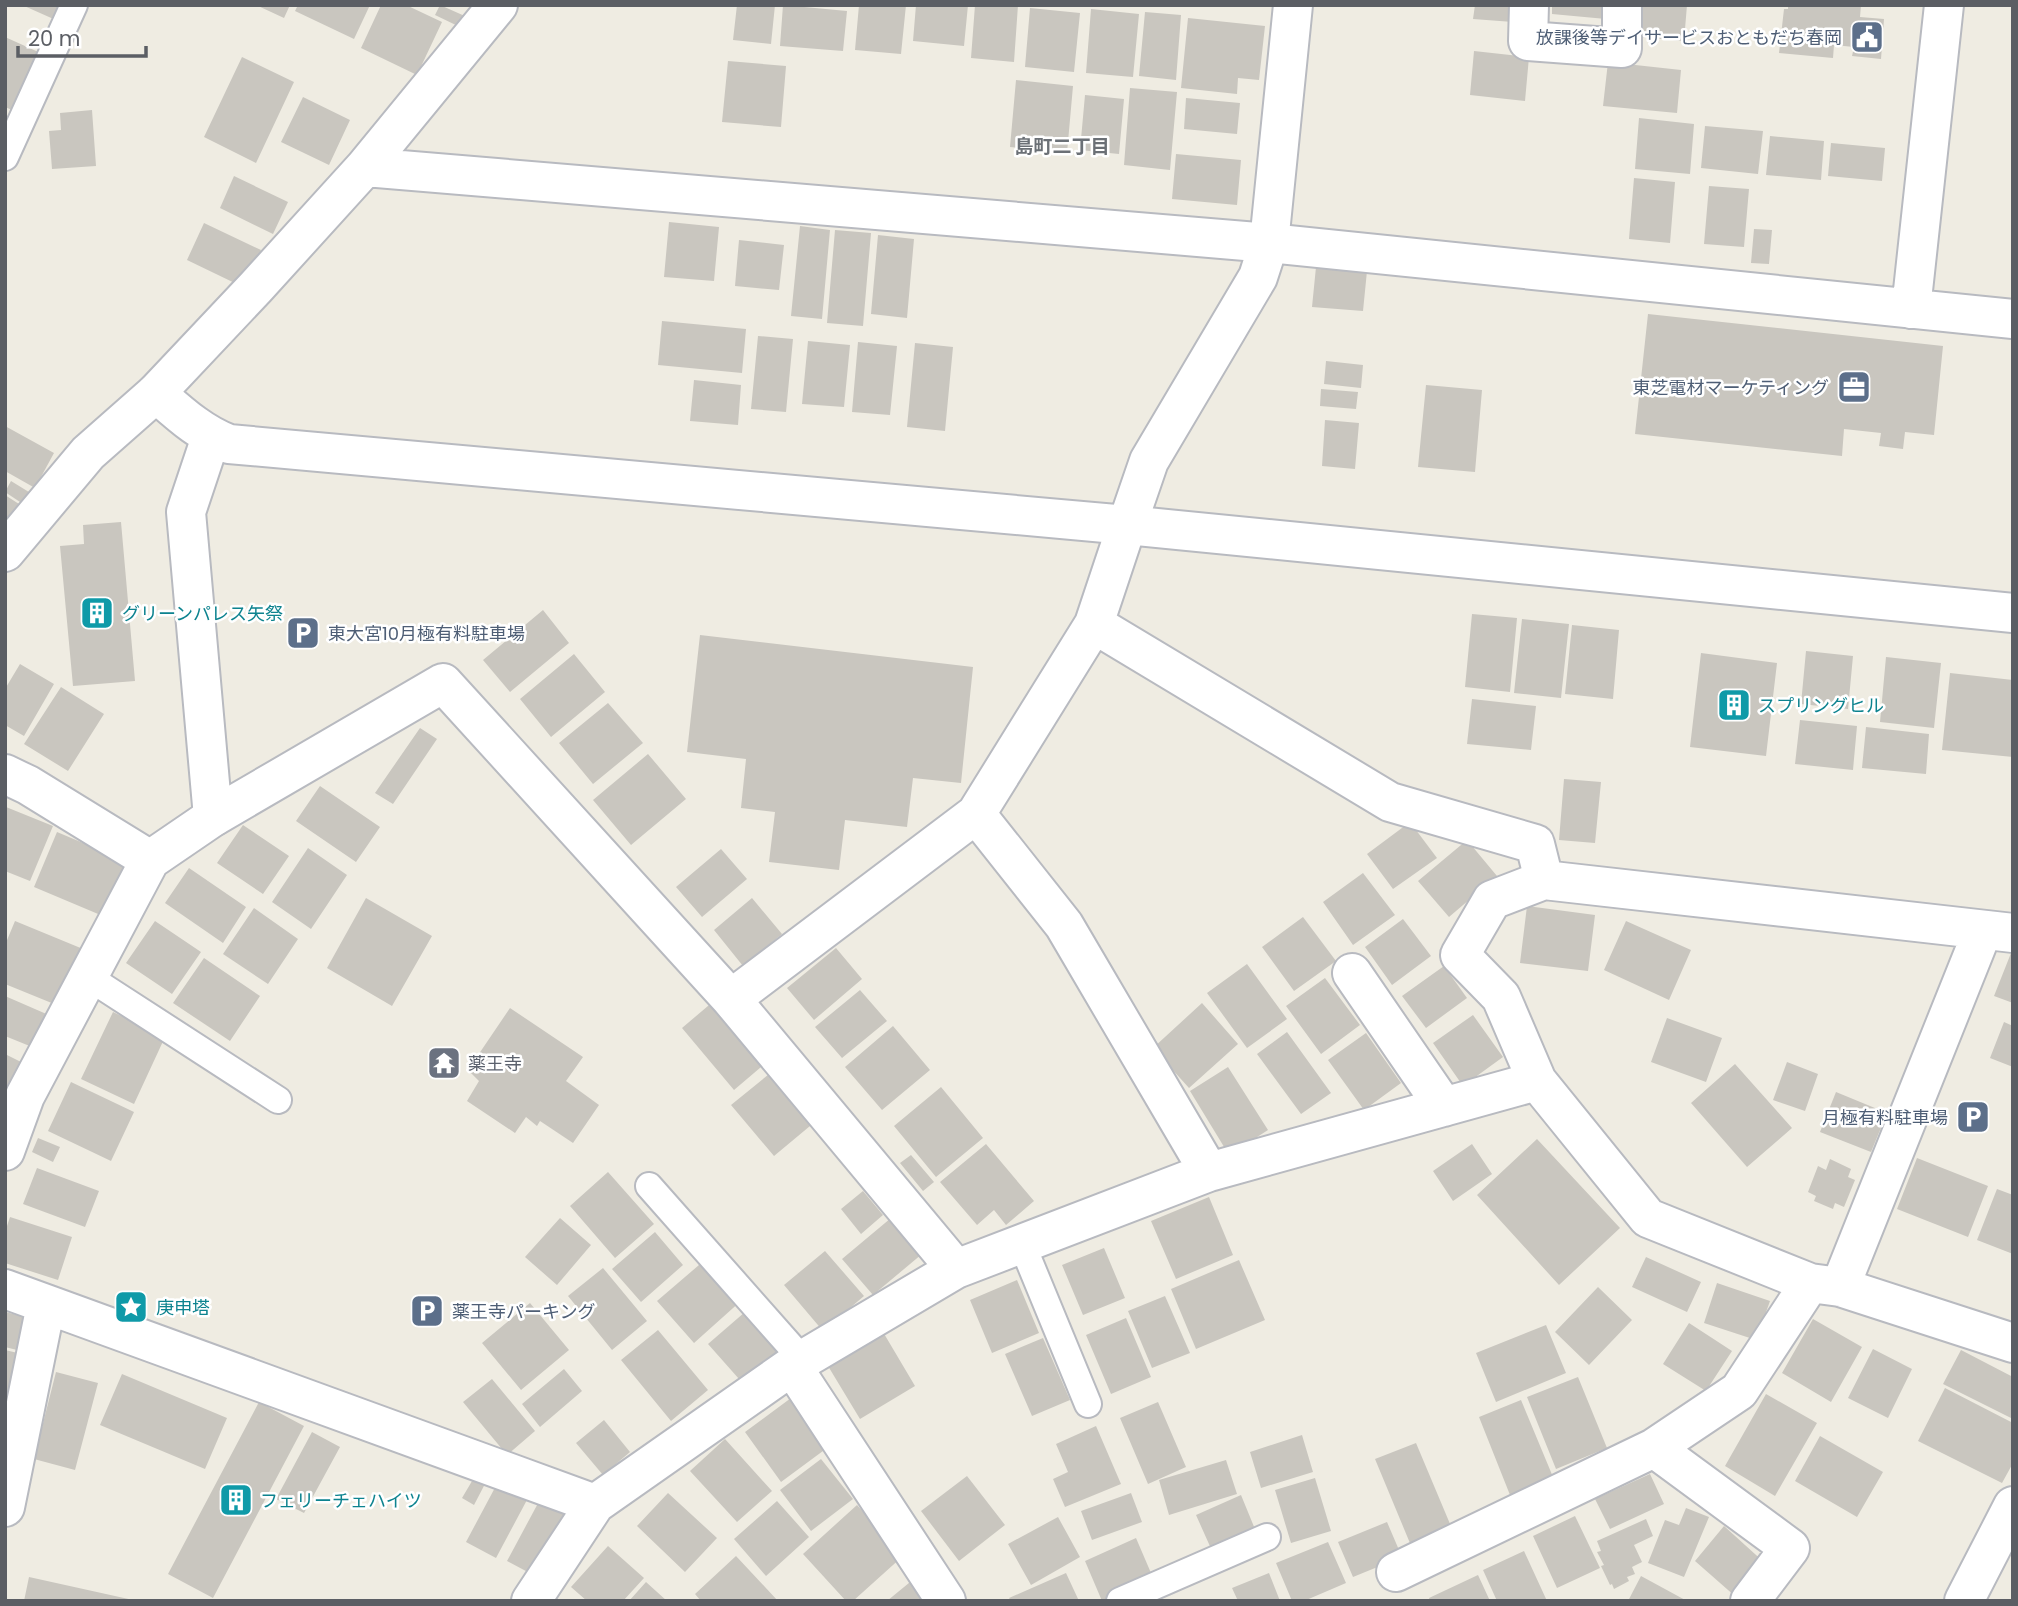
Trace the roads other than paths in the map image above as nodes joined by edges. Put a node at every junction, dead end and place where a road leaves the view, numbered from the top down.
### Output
1 (74, 5) edge
2 (498, 5) edge
3 (1293, 5) edge
4 (1529, 5) edge
5 (1622, 5) edge
6 (1944, 5) edge
7 (5, 157) edge
8 (365, 167) junction
9 (1269, 243) junction
10 (1911, 309) junction
11 (2013, 319) edge
12 (156, 393) junction
13 (211, 437) junction
14 (1127, 525) junction
15 (5, 552) edge
16 (2013, 613) edge
17 (1094, 624) junction
18 (5, 774) edge
19 (976, 814) junction
20 (213, 817) junction
21 (150, 860) junction
22 (1544, 880) junction
23 (1998, 932) edge
24 (1352, 973) dead end
25 (88, 977) junction
26 (732, 999) junction
27 (1537, 1081) junction
28 (278, 1100) dead end
29 (1444, 1107) junction
30 (5, 1151) edge
31 (1209, 1172) junction
32 (649, 1186) dead end
33 (1022, 1244) junction
34 (956, 1269) junction
35 (1825, 1285) junction
36 (5, 1289) edge
37 (46, 1305) junction
38 (2013, 1343) edge
39 (797, 1362) junction
40 (1088, 1404) dead end
41 (1654, 1448) junction
42 (595, 1504) junction
43 (2013, 1506) edge
44 (5, 1507) edge
45 (1267, 1537) dead end
46 (2000, 1563) edge
47 (1396, 1572) dead end
48 (531, 1601) edge
49 (946, 1601) edge
50 (1120, 1601) edge
51 (1750, 1601) edge
52 (1964, 1601) edge

1 - 7 lane
2 - 8 street
3 - 9 street
4 - 5 street
6 - 10 street
8 - 9 street
8 - 12 street
9 - 10 street
9 - 14 street
10 - 11 street
12 - 13 street
12 - 15 street
13 - 14 street
13 - 20 street
14 - 16 street
14 - 17 street
17 - 19 street
17 - 22 street
18 - 21 street
19 - 26 street
19 - 31 street
20 - 21 street
20 - 26 street
21 - 25 street
22 - 23 street
22 - 27 street
23 - 35 street
24 - 29 street
25 - 28 lane
25 - 30 street
26 - 34 street
27 - 29 street
27 - 35 street
29 - 31 street
31 - 33 street
32 - 39 lane
33 - 34 street
33 - 40 lane
34 - 39 street
35 - 38 street
35 - 41 street
36 - 37 street
37 - 42 street
37 - 44 street
39 - 42 street
39 - 49 street
41 - 47 street
41 - 51 street
42 - 48 street
43 - 46 street
45 - 50 lane
46 - 52 street

